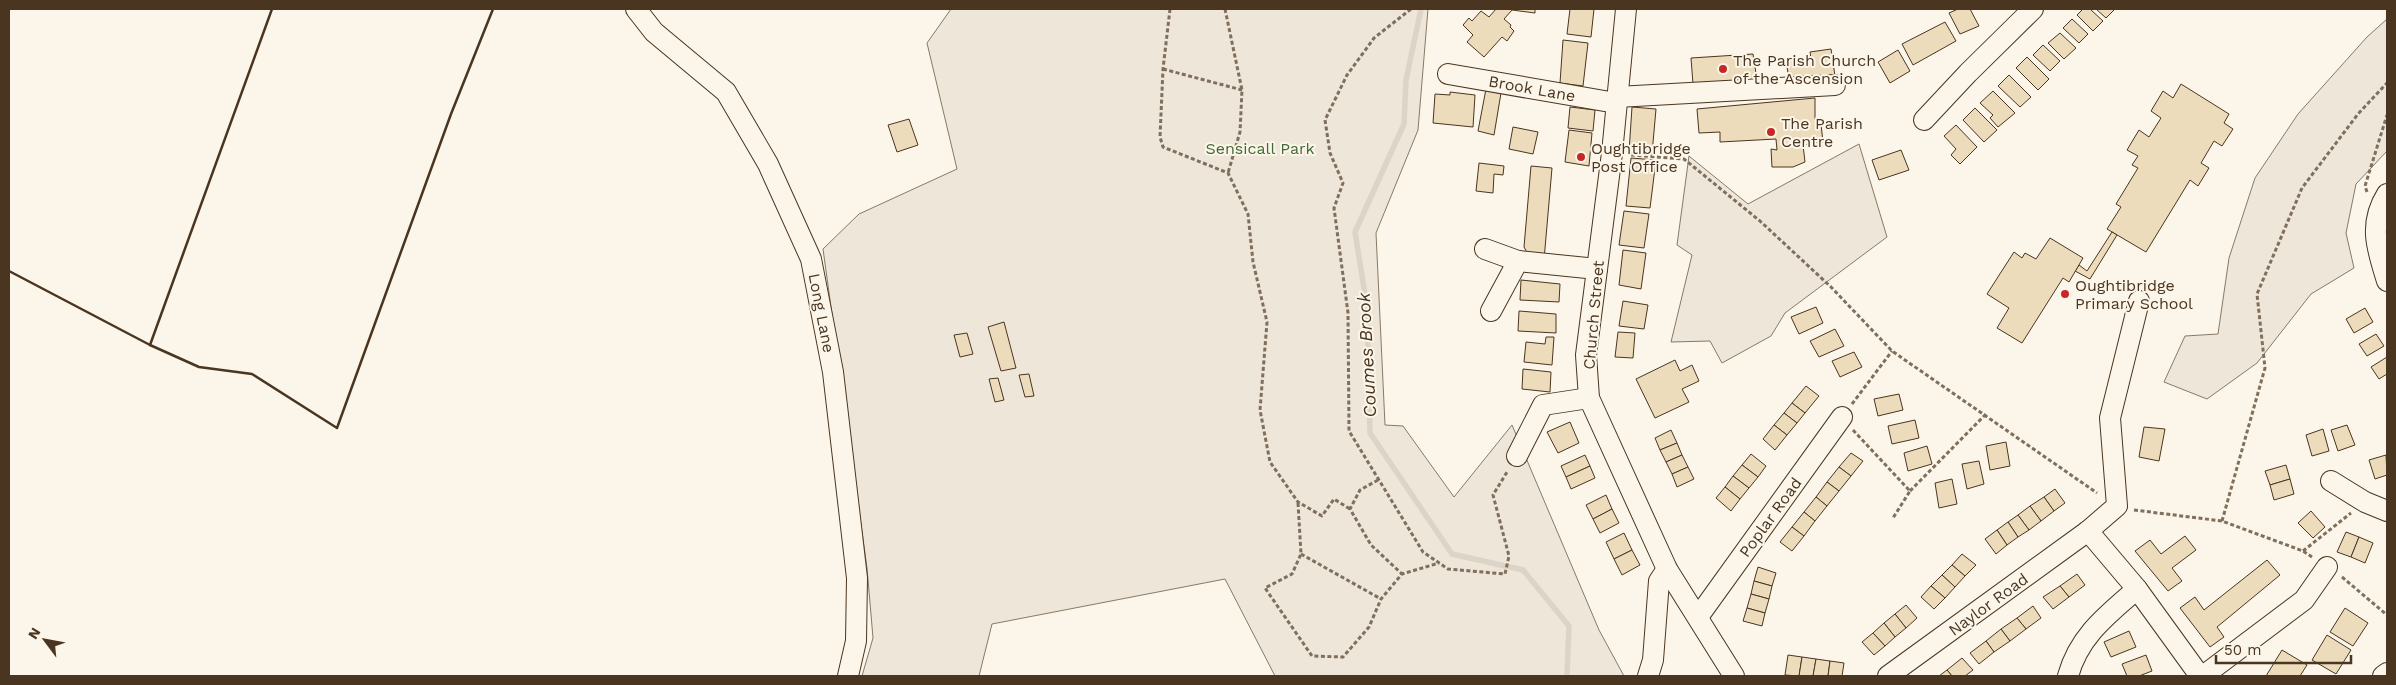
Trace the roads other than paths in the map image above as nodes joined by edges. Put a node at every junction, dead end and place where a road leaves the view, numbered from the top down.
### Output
1 (636, 9) edge
2 (1626, 9) edge
3 (2033, 9) edge
4 (1448, 74) dead end
5 (1835, 85) dead end
6 (1617, 100) junction
7 (1924, 120) dead end
8 (2387, 194) edge
9 (1485, 249) dead end
10 (1518, 261) junction
11 (1597, 269) junction
12 (2387, 281) edge
13 (2139, 301) dead end
14 (1491, 311) dead end
15 (1589, 398) junction
16 (1842, 417) road end
17 (1516, 456) road end
18 (2331, 481) dead end
19 (2387, 511) edge
20 (2088, 531) junction
21 (2327, 567) road end
22 (1667, 569) junction
23 (2137, 589) junction
24 (1698, 617) junction
25 (2387, 672) edge
26 (848, 676) edge
27 (1648, 676) edge
28 (1734, 676) edge
29 (1888, 676) edge
30 (2068, 676) edge
31 (2202, 676) edge
32 (2382, 676) edge

1 - 26 street, Long Lane
2 - 6 street, Church Street
3 - 7 street
4 - 6 street, Brook Lane
5 - 6 street, Brook Lane
6 - 11 street, Church Street
8 - 12 street
9 - 10 street
10 - 11 street
10 - 14 street
11 - 15 street, Church Street
13 - 20 street, Naylor Road
15 - 17 street
15 - 22 street, Church Street
16 - 24 street, Poplar Road
18 - 19 street
20 - 23 street
20 - 29 street, Naylor Road
21 - 31 street
22 - 24 street, Church Street
22 - 27 street
23 - 30 street
23 - 31 street
24 - 28 street, Church Street
25 - 32 street

